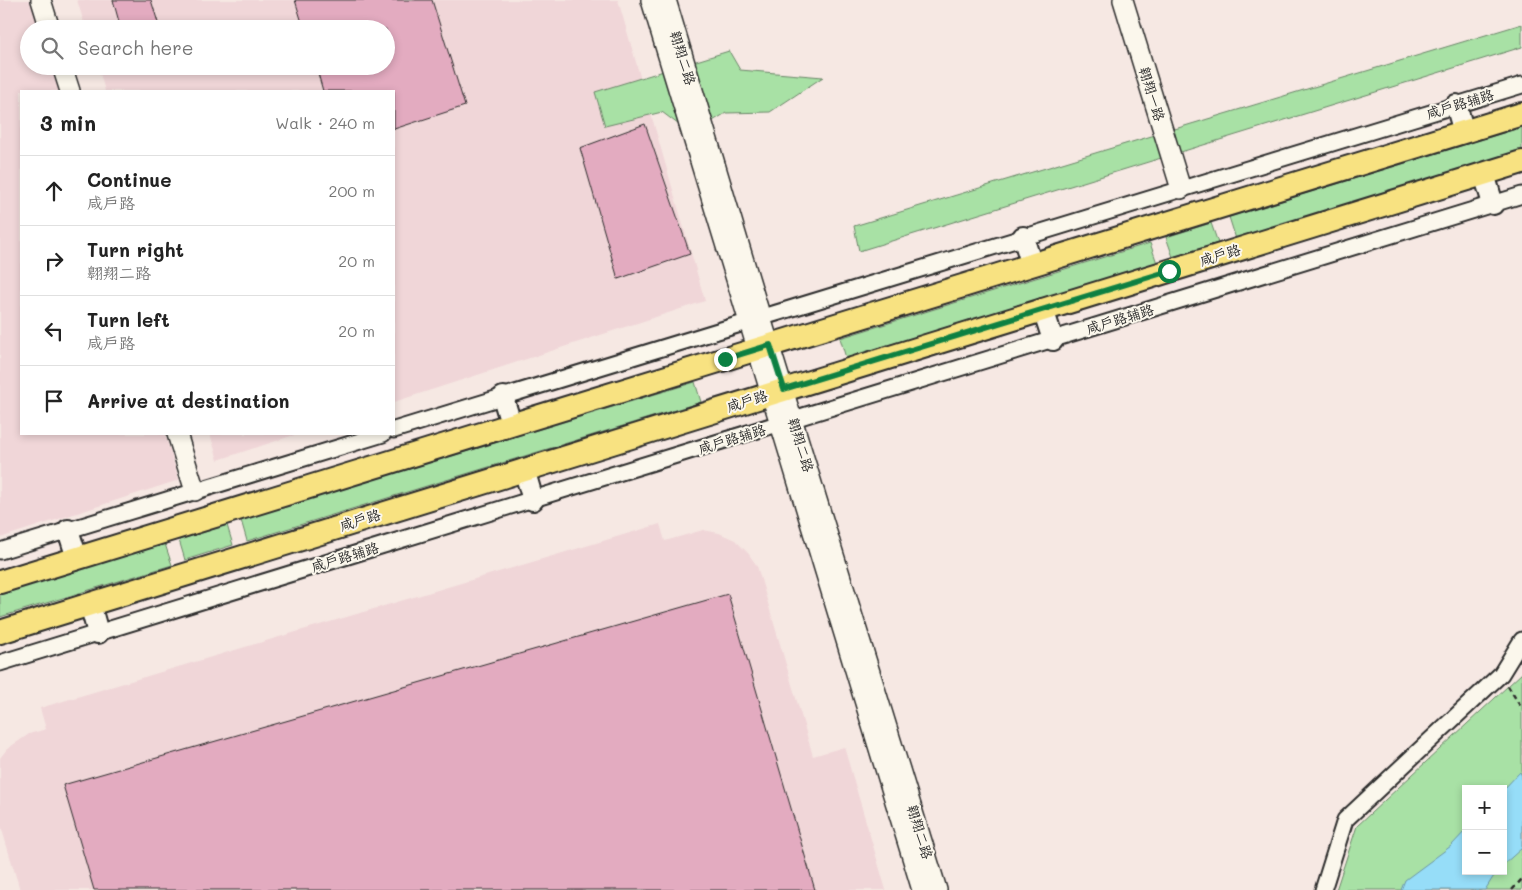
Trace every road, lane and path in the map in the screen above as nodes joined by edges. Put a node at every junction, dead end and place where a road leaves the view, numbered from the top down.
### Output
1 (41, 0) edge
2 (651, 0) edge
3 (666, 0) edge
4 (1123, 0) edge
5 (47, 20) edge
6 (65, 75) edge
7 (1522, 84) edge
8 (70, 90) edge
9 (1456, 105) junction
10 (1522, 114) edge
11 (1464, 132) junction
12 (1522, 162) edge
13 (1484, 174) junction
14 (1181, 189) junction
15 (1522, 196) edge
16 (1493, 204) junction
17 (1023, 237) junction
18 (1032, 265) junction
19 (1044, 309) junction
20 (755, 320) junction
21 (1053, 340) junction
22 (763, 347) junction
23 (777, 391) junction
24 (503, 397) junction
25 (787, 422) junction
26 (511, 424) junction
27 (395, 430) edge
28 (177, 435) edge
29 (380, 435) edge
30 (524, 470) junction
31 (195, 491) junction
32 (534, 500) junction
33 (68, 530) junction
34 (0, 551) edge
35 (77, 558) junction
36 (0, 582) edge
37 (90, 604) junction
38 (0, 632) edge
39 (98, 633) junction
40 (1522, 640) edge
41 (0, 663) edge
42 (1500, 674) junction
43 (1522, 709) edge
44 (1522, 879) edge
45 (922, 890) edge
46 (937, 890) edge
47 (1323, 890) edge
48 (1512, 890) edge

1 - 5 street
2 - 20 street, 翱翔二路
3 - 20 street, 翱翔二路
4 - 14 street, 翱翔一路
6 - 8 street
7 - 9 street, 咸户路辅路
9 - 11 main road
9 - 14 street, 咸户路辅路
10 - 11 main road
11 - 18 main road
12 - 13 main road, 咸户路
13 - 16 main road
13 - 19 main road, 咸户路
14 - 17 street, 咸户路辅路
15 - 16 street, 咸户路辅路
16 - 21 street, 咸户路辅路
17 - 18 main road
17 - 20 street, 咸户路辅路
18 - 22 main road
19 - 21 main road
19 - 23 main road, 咸户路
20 - 22 street, 翱翔二路
20 - 24 street, 咸户路辅路
21 - 25 street, 咸户路辅路
22 - 23 street, 翱翔二路
22 - 26 main road
23 - 25 street, 翱翔二路
23 - 30 main road, 咸户路
24 - 26 main road
24 - 27 street, 咸户路辅路
25 - 32 street, 咸户路辅路
25 - 45 street, 翱翔二路
25 - 46 street, 翱翔二路
26 - 35 main road
28 - 31 street
29 - 31 street
30 - 32 main road
30 - 37 main road, 咸户路
31 - 33 street
32 - 39 street, 咸户路辅路
33 - 34 street
33 - 35 main road
35 - 36 main road
37 - 38 main road, 咸户路
37 - 39 main road
39 - 41 street, 咸户路辅路
40 - 42 street
42 - 43 path
42 - 47 street
44 - 48 path

